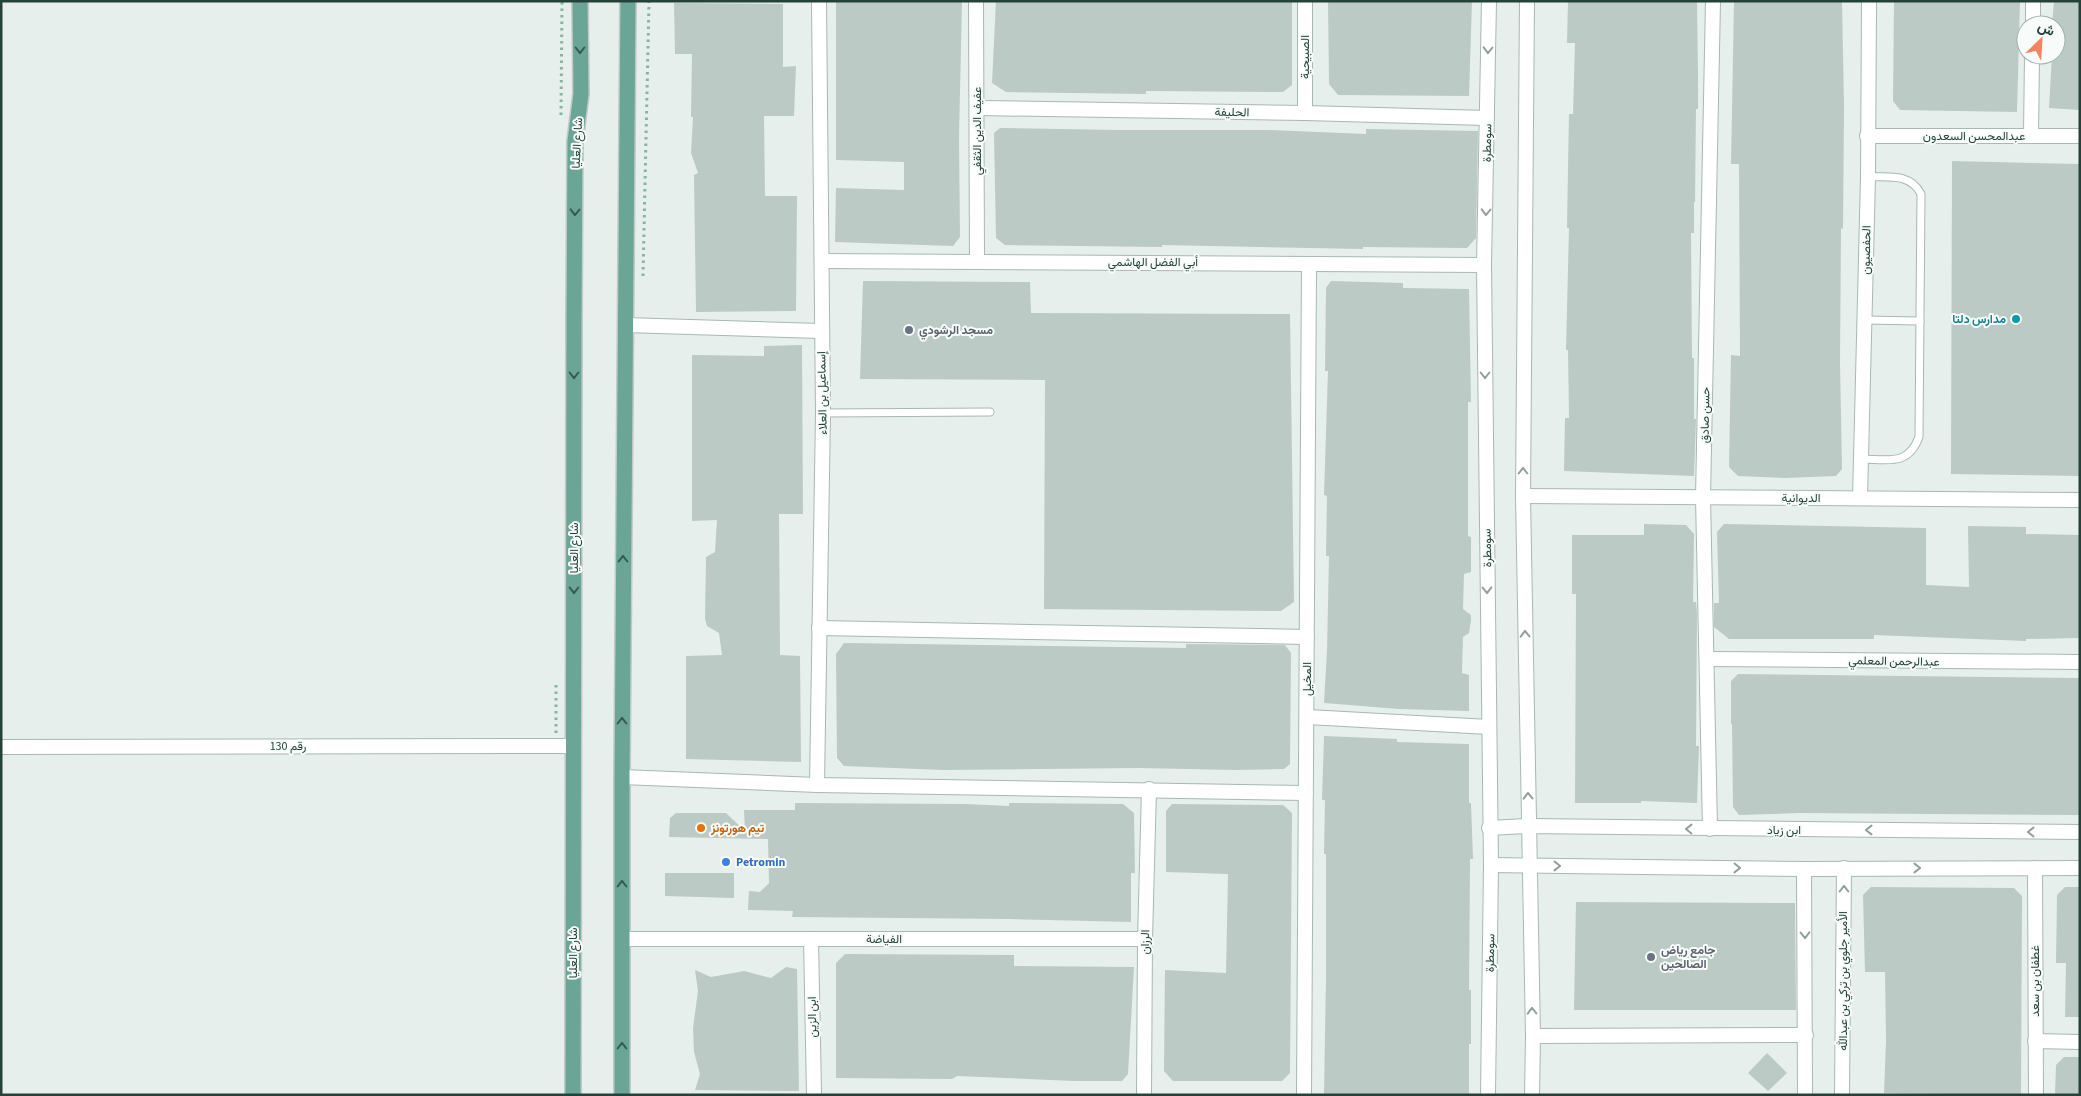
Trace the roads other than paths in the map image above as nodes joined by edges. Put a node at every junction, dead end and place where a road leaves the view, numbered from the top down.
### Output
1 (580, 1) edge
2 (628, 1) edge
3 (819, 1) edge
4 (976, 1) edge
5 (1305, 1) edge
6 (1488, 1) edge
7 (1527, 1) edge
8 (1713, 1) edge
9 (1869, 1) edge
10 (2033, 1) edge
11 (2033, 15) edge
12 (2032, 65) edge
13 (977, 108) junction
14 (1304, 113) junction
15 (1488, 118) junction
16 (1867, 136) junction
17 (2031, 136) junction
18 (2080, 136) edge
19 (1868, 177) junction
20 (822, 261) junction
21 (978, 261) junction
22 (1308, 264) junction
23 (1484, 265) junction
24 (1864, 320) junction
25 (1920, 321) junction
26 (624, 325) junction
27 (821, 331) junction
28 (990, 412) dead end
29 (823, 413) junction
30 (1860, 459) junction
31 (1523, 496) junction
32 (1703, 497) junction
33 (1860, 498) junction
34 (2080, 500) edge
35 (819, 628) junction
36 (1307, 637) junction
37 (1708, 659) junction
38 (2080, 662) edge
39 (1308, 717) junction
40 (1489, 727) junction
41 (574, 746) junction
42 (1, 747) edge
43 (622, 777) junction
44 (817, 785) junction
45 (1149, 789) junction
46 (1306, 793) junction
47 (1528, 826) junction
48 (1489, 828) junction
49 (1710, 829) junction
50 (2080, 832) edge
51 (1491, 865) junction
52 (1529, 866) junction
53 (1844, 868) junction
54 (2035, 868) junction
55 (2080, 868) edge
56 (1804, 869) junction
57 (811, 938) junction
58 (622, 939) junction
59 (1145, 939) junction
60 (1806, 1035) junction
61 (1533, 1036) junction
62 (2035, 1041) junction
63 (2080, 1042) edge
64 (573, 1095) edge
65 (622, 1095) edge
66 (814, 1095) edge
67 (1144, 1095) edge
68 (1304, 1095) edge
69 (1488, 1095) edge
70 (1532, 1095) edge
71 (1805, 1095) edge
72 (1842, 1095) edge
73 (2036, 1095) edge

1 -> 41 main road, شارع العليا
2 - 26 main road
3 - 20 street, إسماعيل بن العلاء
4 - 13 street, عفيف الدين الثقفي
5 - 14 street, الصبيحية
6 -> 15 street, سومطرة
31 -> 7 street
8 - 32 street, حسن صادق
9 - 16 street, الحفصيون
10 - 11 street
12 - 17 street
13 - 14 street, الحليفة
13 - 21 street, عفيف الدين الثقفي
14 - 15 street, الحليفة
15 -> 23 street, سومطرة
16 - 17 street, عبدالمحسن السعدون
16 - 19 street, الحفصيون
17 - 18 street, عبدالمحسن السعدون
19 - 24 street, الحفصيون
19 - 25 lane
20 - 21 street, أبي الفضل الهاشمي
20 - 27 street, إسماعيل بن العلاء
21 - 22 street, أبي الفضل الهاشمي
22 - 23 street, أبي الفضل الهاشمي
22 - 36 street, المخيل
23 -> 40 street, سومطرة
24 - 25 lane
24 - 30 street, الحفصيون
25 - 30 lane
26 - 27 street
43 -> 26 main road
27 - 29 street, إسماعيل بن العلاء
28 - 29 lane
29 - 35 street, إسماعيل بن العلاء
30 - 33 street, الحفصيون
31 - 32 street, الديوانية
47 -> 31 street
32 - 33 street, الديوانية
32 - 37 street, حسن صادق
33 - 34 street, الديوانية
35 - 36 street
35 - 44 street, إسماعيل بن العلاء
36 - 39 street, المخيل
37 - 38 street, عبدالرحمن المعلمي
37 - 49 street, حسن صادق
39 - 40 street
39 - 46 street, المخيل
40 - 48 street, سومطرة
41 - 42 street, رقم 130
41 - 64 main road, شارع العليا
43 - 44 street
58 -> 43 main road
44 - 45 street
45 - 46 street
45 - 59 street, الرزان
46 - 68 street, المخيل
47 - 48 street, ابن زياد
49 -> 47 street, ابن زياد
47 - 52 street
48 - 51 street, سومطرة
50 -> 49 street, ابن زياد
51 - 52 street
51 - 69 street, سومطرة
52 -> 56 street
61 -> 52 street
53 -> 54 street
53 - 56 street
72 -> 53 street, الأمير جلوي بن تركي بن عبدالله
54 - 55 street
54 - 62 street, غطفان بن سعد
56 -> 60 street
57 - 58 street, الفياضة
57 - 59 street, الفياضة
57 - 66 street, ابن الزين
65 -> 58 main road
59 - 67 street, الرزان
60 - 61 street
60 - 71 street
61 - 70 street
62 - 63 street
62 - 73 street, غطفان بن سعد

